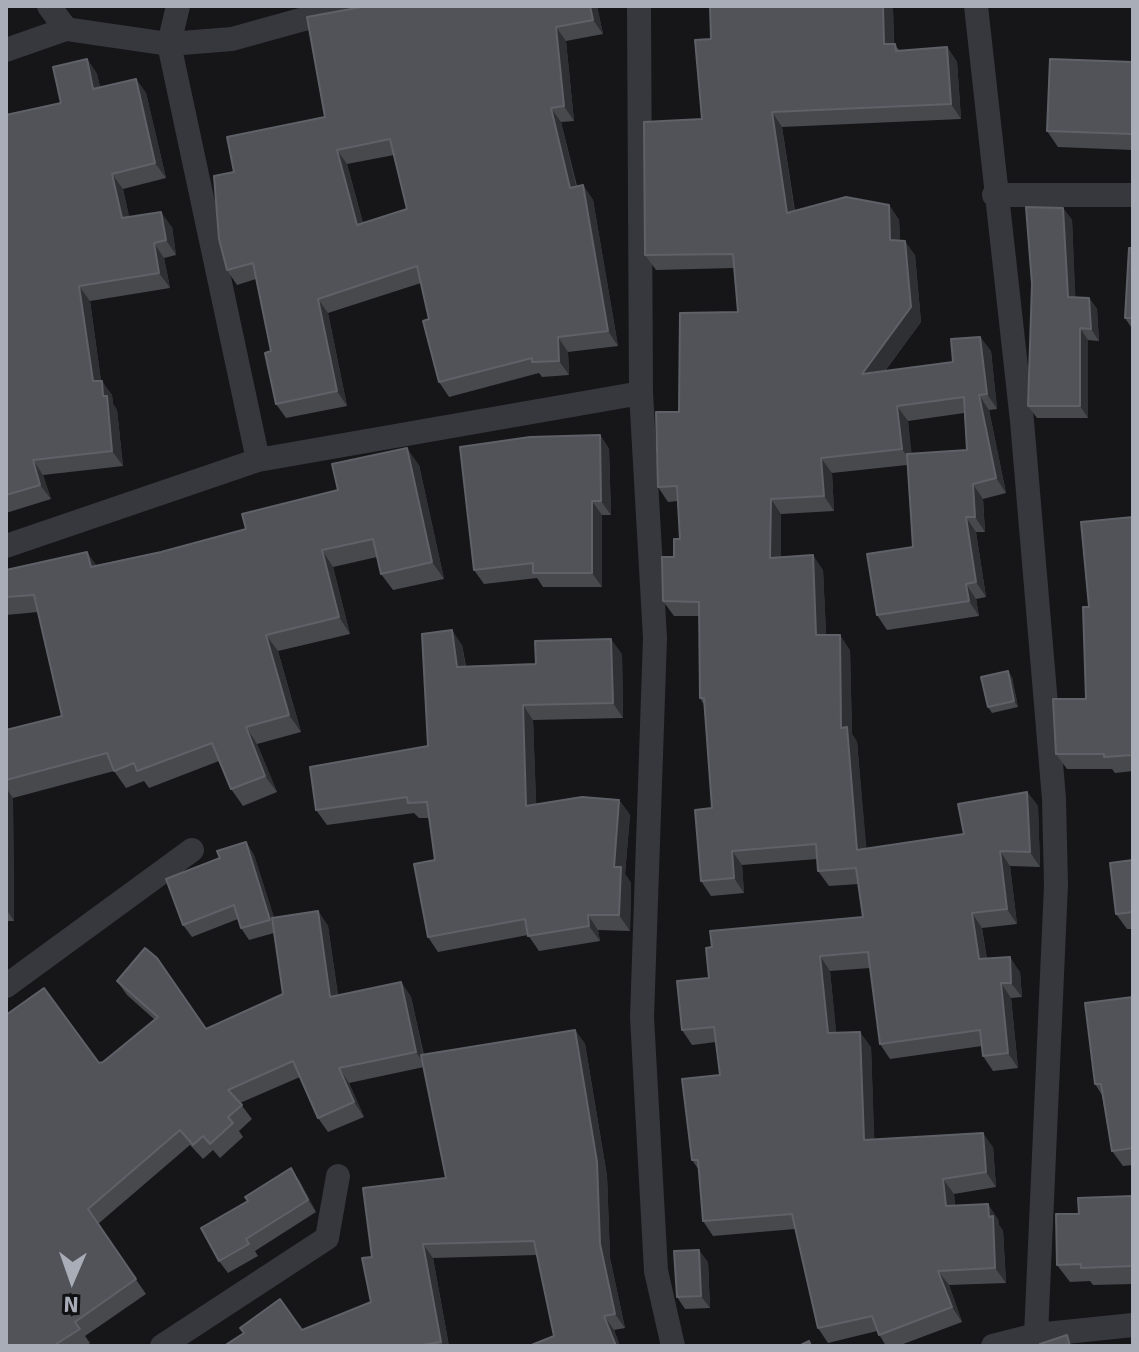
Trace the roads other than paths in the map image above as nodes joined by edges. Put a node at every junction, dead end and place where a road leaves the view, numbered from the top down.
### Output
1 (49, 6) edge
2 (178, 6) edge
3 (351, 6) edge
4 (639, 6) edge
5 (976, 6) edge
6 (66, 29) junction
7 (169, 44) junction
8 (6, 50) edge
9 (994, 195) junction
10 (1133, 195) edge
11 (641, 393) junction
12 (258, 460) junction
13 (6, 546) edge
14 (192, 850) dead end
15 (6, 986) edge
16 (338, 1176) dead end
17 (1133, 1325) edge
18 (1036, 1335) junction
19 (162, 1346) edge
20 (673, 1346) edge
21 (993, 1346) edge

1 - 6 street
2 - 7 street
3 - 7 street
4 - 11 street
5 - 9 street
6 - 7 street
6 - 8 street
7 - 12 street
9 - 10 street
9 - 18 street
11 - 12 street
11 - 20 street
12 - 13 street
14 - 15 street
16 - 19 street
17 - 18 street
18 - 21 street

